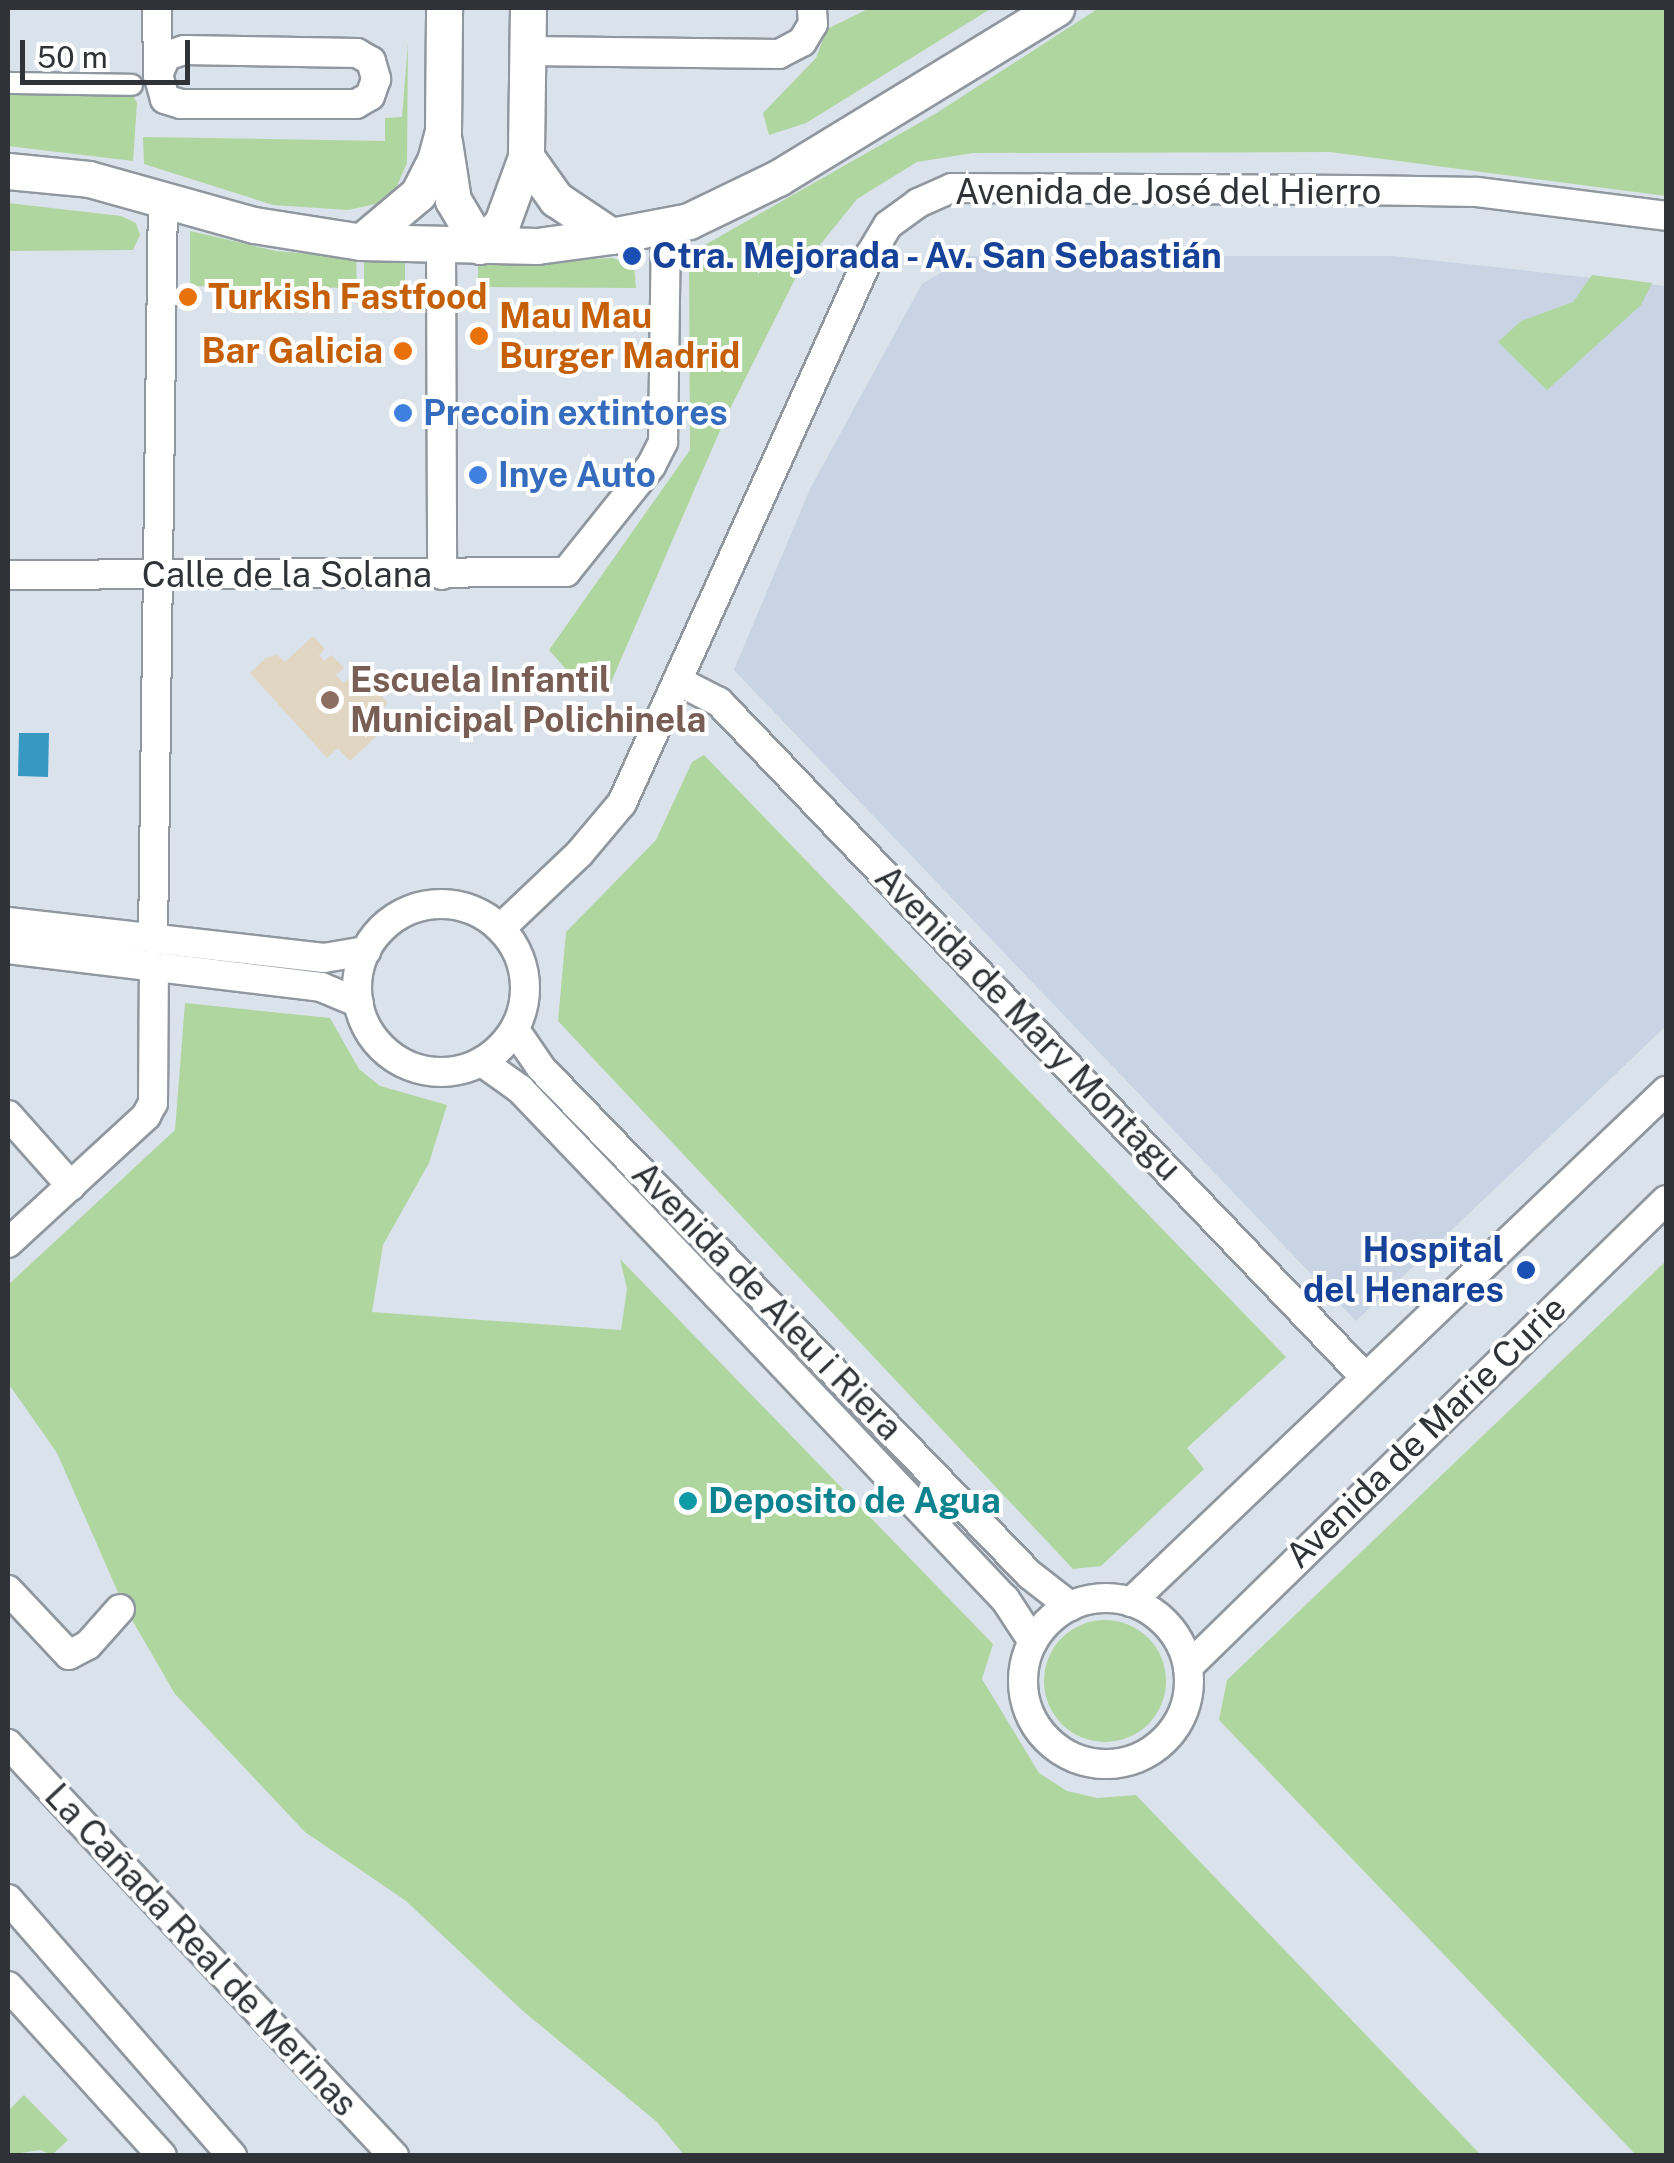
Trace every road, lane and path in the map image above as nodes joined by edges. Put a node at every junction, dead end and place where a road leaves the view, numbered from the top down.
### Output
1 (157, 8) edge
2 (444, 8) edge
3 (528, 8) edge
4 (812, 8) edge
5 (1056, 8) edge
6 (528, 50) junction
7 (154, 81) junction
8 (8, 83) edge
9 (443, 131) junction
10 (526, 157) junction
11 (8, 172) edge
12 (163, 199) junction
13 (1666, 216) edge
14 (666, 224) junction
15 (612, 236) junction
16 (361, 242) junction
17 (442, 244) junction
18 (480, 246) junction
19 (8, 575) edge
20 (156, 576) junction
21 (442, 576) junction
22 (680, 682) junction
23 (8, 922) edge
24 (502, 928) junction
25 (8, 949) edge
26 (366, 951) junction
27 (154, 953) junction
28 (358, 1002) junction
29 (515, 1030) junction
30 (482, 1062) junction
31 (1666, 1091) edge
32 (8, 1115) edge
33 (71, 1186) junction
34 (1666, 1200) edge
35 (8, 1243) edge
36 (1365, 1377) junction
37 (8, 1590) edge
38 (1131, 1602) junction
39 (1070, 1606) junction
40 (120, 1609) dead end
41 (1033, 1642) junction
42 (1188, 1667) junction
43 (8, 1744) edge
44 (8, 1899) edge
45 (8, 1986) edge
46 (162, 2156) edge
47 (232, 2156) edge
48 (394, 2156) edge

1 - 7 street
2 - 9 street
3 - 6 street
4 - 6 street
5 - 14 street
6 - 10 street
7 - 7 street
7 - 8 street
9 - 16 street
9 - 18 street
10 - 15 street
10 - 18 street
11 - 12 street
12 - 16 street
12 - 20 street
13 - 22 street, Avenida de José del Hierro
14 - 15 street
14 - 21 street, Calle de la Solana
15 - 18 street
16 - 17 street
17 - 18 street
17 - 21 street
19 - 20 street, Calle de la Solana
20 - 21 street, Calle de la Solana
20 - 27 street
22 - 24 street, Avenida de José del Hierro
22 - 36 street, Avenida de Mary Montagu
23 - 27 street
24 - 26 street
24 - 29 street
25 - 27 street
26 - 27 street
26 - 28 street
27 - 28 street
27 - 33 street
28 - 30 street
29 - 30 street
29 - 39 street, Avenida de Aleu i Riera
30 - 41 street, Avenida de Aleu i Riera
31 - 36 street
32 - 33 street
33 - 35 street
34 - 42 street, Avenida de Marie Curie
36 - 38 street
37 - 40 street
38 - 39 street
38 - 42 street
39 - 41 street
41 - 42 street
43 - 48 street, La Cañada Real de Merinas
44 - 47 street
45 - 46 street

